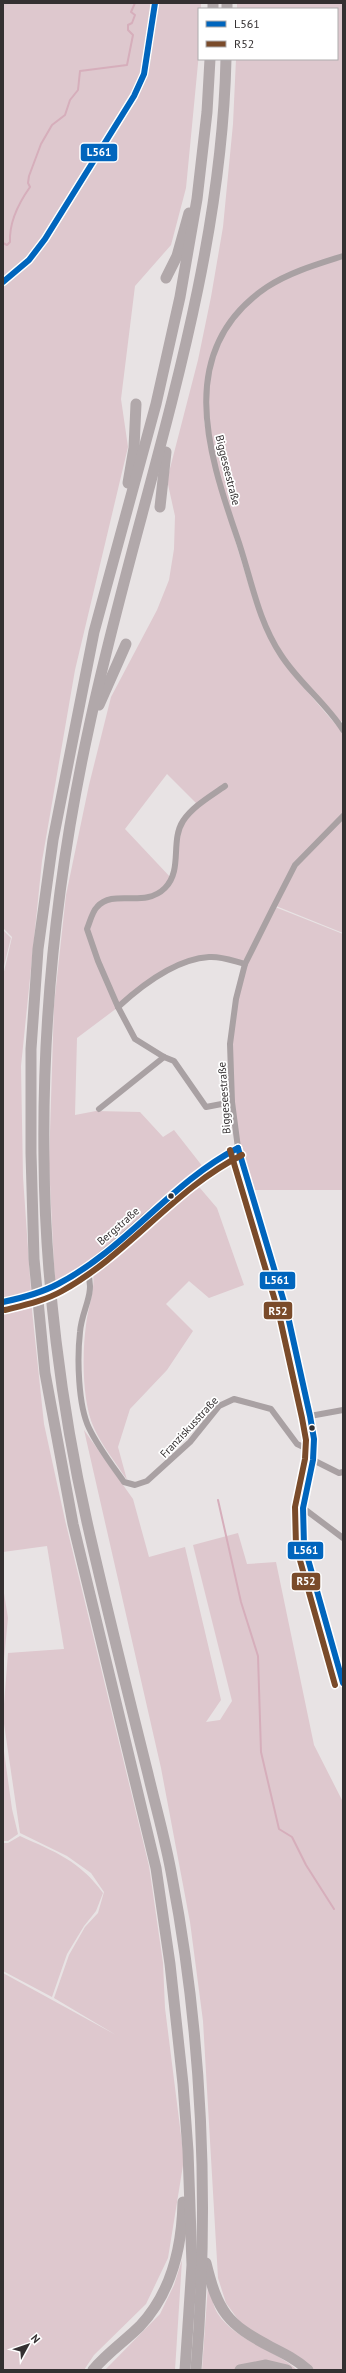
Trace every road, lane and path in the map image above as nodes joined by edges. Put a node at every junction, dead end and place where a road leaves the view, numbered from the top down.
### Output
1 (155, 3) edge
2 (210, 60) edge
3 (226, 60) edge
4 (197, 199) junction
5 (343, 256) edge
6 (166, 278) dead end
7 (3, 282) edge
8 (136, 404) dead end
9 (168, 418) junction
10 (160, 507) dead end
11 (127, 509) junction
12 (126, 644) dead end
13 (88, 727) junction
14 (343, 730) edge
15 (225, 786) dead end
16 (343, 816) edge
17 (246, 964) junction
18 (118, 1007) junction
19 (164, 1057) junction
20 (232, 1102) junction
21 (99, 1109) dead end
22 (238, 1148) junction
23 (86, 1268) junction
24 (3, 1302) edge
25 (343, 1410) edge
26 (310, 1416) junction
27 (314, 1452) junction
28 (313, 1460) junction
29 (343, 1472) edge
30 (303, 1508) junction
31 (343, 1538) edge
32 (343, 1683) edge
33 (188, 2151) junction
34 (204, 2251) junction
35 (93, 2370) edge
36 (186, 2370) edge
37 (196, 2370) edge
38 (240, 2370) edge
39 (287, 2370) edge
40 (308, 2370) edge

1 - 7 street
2 - 4 highway
3 - 9 highway
4 - 6 highway
4 - 11 highway
5 - 14 street, Biggeseestraße
8 - 11 highway
9 - 10 highway
9 - 13 highway
11 - 33 highway
12 - 13 highway
13 - 34 highway
15 - 18 street
16 - 17 street, Biggeseestraße
17 - 18 street
17 - 20 street, Biggeseestraße
18 - 19 street
19 - 20 street
19 - 21 street
20 - 22 street, Biggeseestraße
22 - 23 street, Bergstraße
22 - 26 street, Biggeseestraße
23 - 24 street, Bergstraße, bridge
23 - 27 street, Franziskusstraße
25 - 26 street
26 - 27 street, Biggeseestraße
27 - 28 street, Biggeseestraße
28 - 29 street
28 - 30 street, Biggeseestraße
30 - 31 street
30 - 32 street, Biggeseestraße
33 - 35 highway
33 - 36 highway
34 - 37 highway
34 - 40 highway
38 - 39 highway

